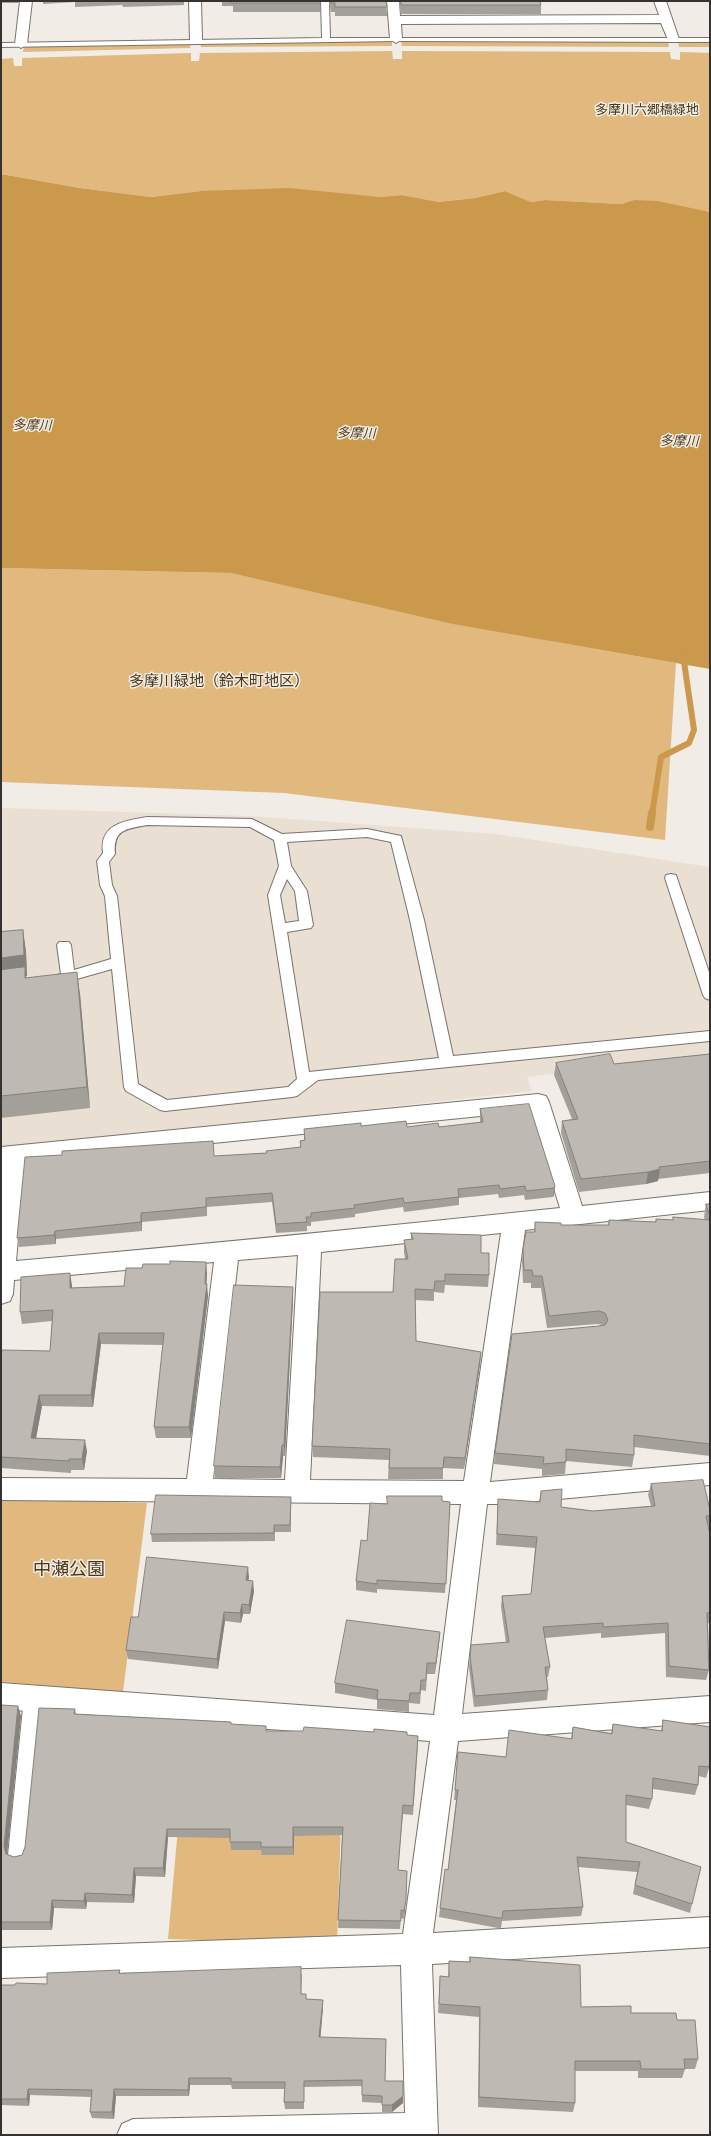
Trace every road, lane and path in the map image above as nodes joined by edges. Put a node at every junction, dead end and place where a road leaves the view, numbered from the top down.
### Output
1 (26, 1) edge
2 (195, 1) edge
3 (325, 1) edge
4 (393, 1) edge
5 (660, 1) edge
6 (394, 20) junction
7 (667, 20) junction
8 (396, 38) junction
9 (326, 39) junction
10 (673, 39) junction
11 (196, 40) junction
12 (710, 40) edge
13 (21, 44) junction
14 (1, 45) edge
15 (280, 838) junction
16 (285, 866) junction
17 (671, 878) dead end
18 (279, 928) junction
19 (64, 945) dead end
20 (118, 964) junction
21 (68, 978) junction
22 (46, 980) edge
23 (710, 996) edge
24 (710, 1036) edge
25 (447, 1062) junction
26 (304, 1081) junction
27 (8, 1156) edge
28 (710, 1202) edge
29 (574, 1216) junction
30 (514, 1222) junction
31 (310, 1244) junction
32 (228, 1250) junction
33 (2, 1279) edge
34 (710, 1474) edge
35 (1, 1489) edge
36 (199, 1490) junction
37 (297, 1490) junction
38 (475, 1493) junction
39 (1, 1696) edge
40 (33, 1698) junction
41 (710, 1709) edge
42 (445, 1729) junction
43 (17, 1855) edge
44 (710, 1932) edge
45 (416, 1949) junction
46 (1, 1963) edge
47 (422, 2132) edge
48 (134, 2135) edge

1 - 13 street
2 - 11 street
3 - 9 lane
4 - 6 street
5 - 7 street
6 - 7 street
6 - 8 street
7 - 10 street
8 - 9 lane
8 - 10 lane
9 - 11 lane
10 - 12 lane
11 - 13 lane
13 - 14 lane
15 - 16 lane
15 - 20 lane
15 - 25 lane
16 - 18 lane
16 - 18 lane
17 - 23 lane
18 - 26 lane
19 - 21 lane
20 - 21 lane
20 - 26 lane
21 - 22 lane
24 - 25 lane
25 - 26 lane
27 - 29 street
27 - 33 street
28 - 29 street
29 - 30 street
30 - 31 street
30 - 38 street
31 - 32 street
31 - 37 street
32 - 33 street
32 - 36 street
34 - 38 street
35 - 36 street
36 - 37 street
37 - 38 street
38 - 42 street
39 - 40 street
40 - 42 street
40 - 43 lane
41 - 42 street
42 - 45 street
44 - 45 street
45 - 46 street
45 - 47 street
47 - 48 street

